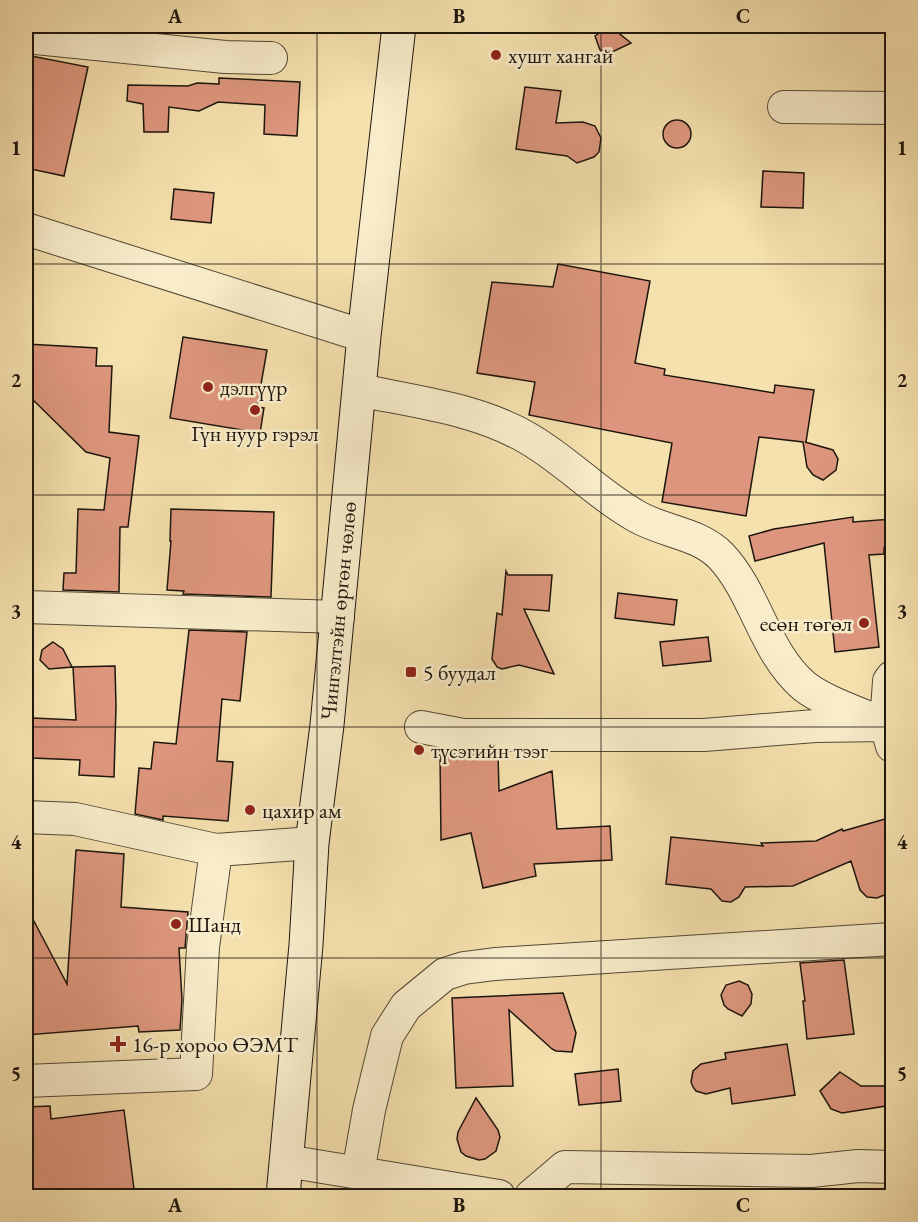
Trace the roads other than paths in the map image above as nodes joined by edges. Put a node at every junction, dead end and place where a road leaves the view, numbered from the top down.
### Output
1 (399, 26) edge
2 (26, 37) edge
3 (270, 58) dead end
4 (784, 107) dead end
5 (892, 108) edge
6 (26, 229) edge
7 (364, 336) junction
8 (359, 390) junction
9 (26, 607) edge
10 (338, 617) junction
11 (892, 677) edge
12 (422, 727) dead end
13 (889, 736) edge
14 (26, 817) edge
15 (312, 843) junction
16 (216, 850) junction
17 (892, 939) edge
18 (26, 1081) edge
19 (286, 1161) junction
20 (892, 1167) edge
21 (358, 1173) junction
22 (283, 1197) edge
23 (500, 1197) edge
24 (531, 1197) edge

1 - 7 main road, Чингэлтэйн өргөн чөлөө
2 - 3 street
4 - 5 street
6 - 7 street
7 - 8 main road, Чингэлтэйн өргөн чөлөө
8 - 10 main road, Чингэлтэйн өргөн чөлөө
8 - 13 street
9 - 10 street
10 - 15 main road, Чингэлтэйн өргөн чөлөө
11 - 13 street
12 - 13 street
14 - 16 street
15 - 16 street
15 - 19 main road, Чингэлтэйн өргөн чөлөө
16 - 18 street
17 - 21 street
19 - 21 street
19 - 22 main road, Чингэлтэйн өргөн чөлөө
20 - 24 street
21 - 23 street

